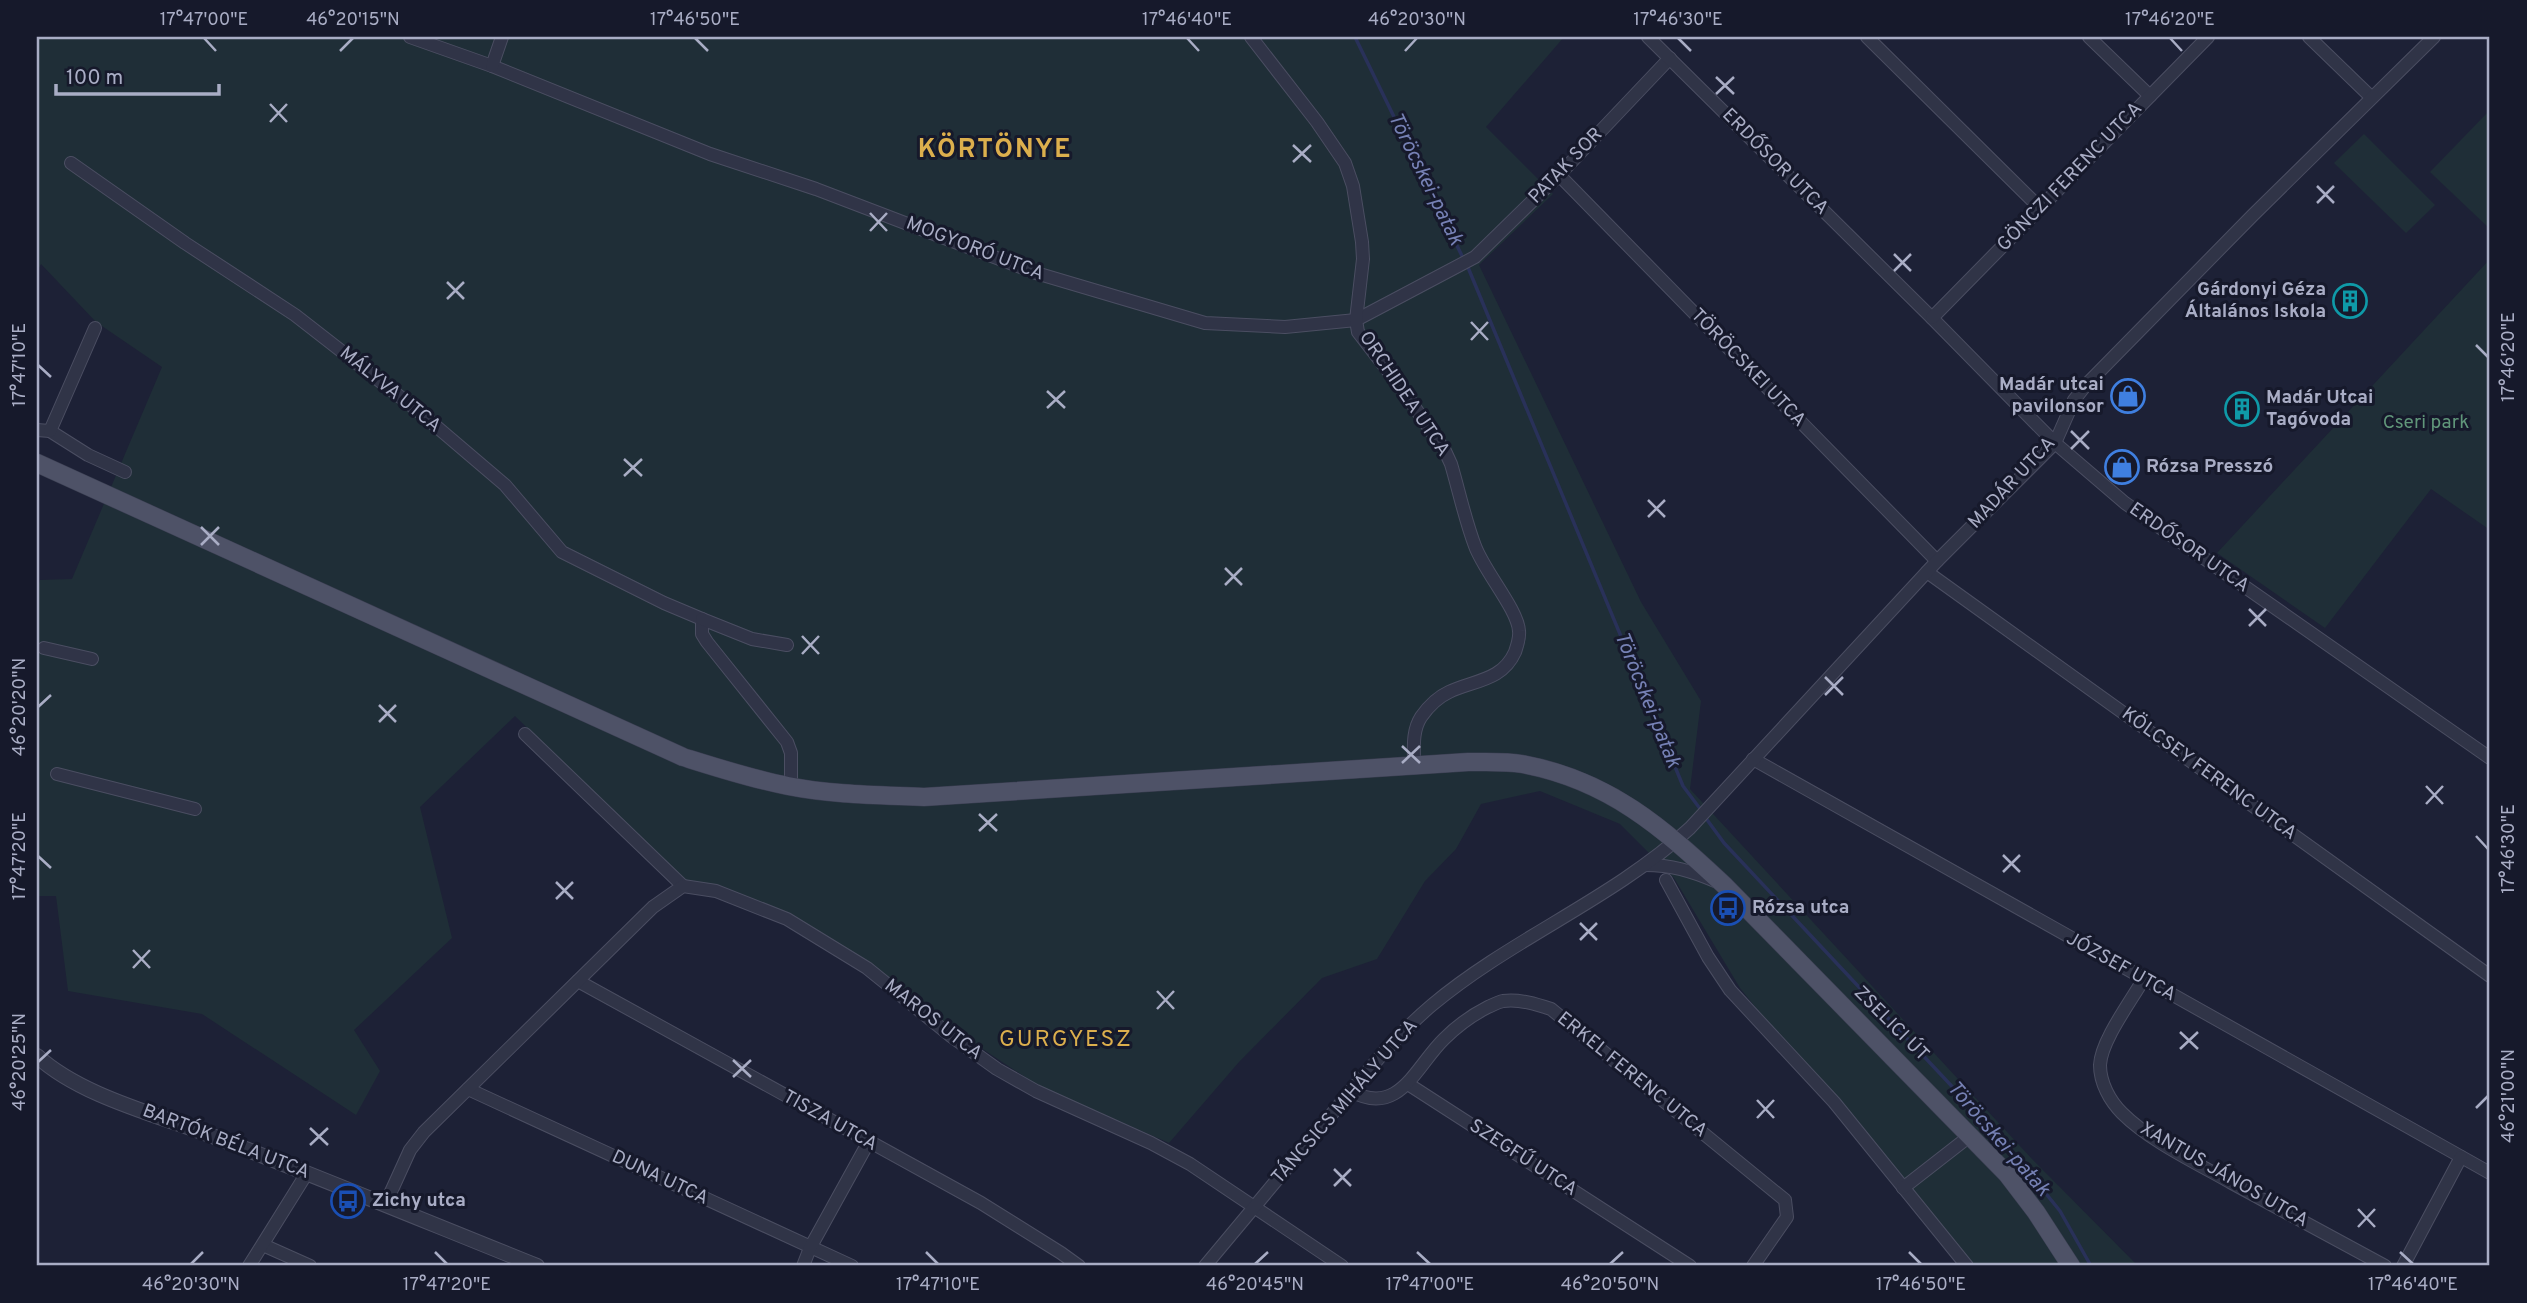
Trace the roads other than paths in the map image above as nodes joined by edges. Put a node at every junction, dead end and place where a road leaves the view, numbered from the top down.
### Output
1 (410, 37) edge
2 (502, 37) edge
3 (1251, 37) edge
4 (1648, 37) edge
5 (1867, 37) edge
6 (2090, 37) edge
7 (2208, 37) edge
8 (2309, 37) edge
9 (2434, 37) edge
10 (1670, 58) junction
11 (492, 66) junction
12 (2150, 96) junction
13 (2371, 97) junction
14 (71, 163) dead end
15 (1559, 176) junction
16 (2040, 208) junction
17 (1457, 267) joint
18 (1932, 318) junction
19 (1356, 320) junction
20 (95, 328) dead end
21 (43, 431) edge
22 (2055, 443) junction
23 (37, 463) edge
24 (125, 472) dead end
25 (1937, 561) junction
26 (1927, 572) junction
27 (702, 619) junction
28 (787, 645) dead end
29 (44, 648) dead end
30 (92, 659) dead end
31 (525, 734) dead end
32 (2490, 758) edge
33 (1753, 759) junction
34 (1413, 764) junction
35 (57, 774) dead end
36 (791, 787) junction
37 (195, 809) dead end
38 (1676, 841) junction
39 (1645, 865) junction
40 (1666, 880) dead end
41 (682, 886) junction
42 (1724, 886) junction
43 (2490, 976) edge
44 (2143, 980) junction
45 (578, 981) junction
46 (37, 1056) edge
47 (1408, 1084) junction
48 (468, 1089) junction
49 (1352, 1091) junction
50 (1971, 1135) junction
51 (868, 1143) junction
52 (2461, 1157) junction
53 (307, 1173) junction
54 (2490, 1173) edge
55 (1903, 1188) junction
56 (385, 1205) junction
57 (1254, 1207) junction
58 (263, 1245) junction
59 (810, 1248) junction
60 (249, 1266) edge
61 (310, 1266) edge
62 (537, 1266) edge
63 (803, 1266) edge
64 (852, 1266) edge
65 (1079, 1266) edge
66 (1205, 1266) edge
67 (1342, 1266) edge
68 (1690, 1266) edge
69 (1753, 1266) edge
70 (1967, 1266) edge
71 (2071, 1266) edge
72 (2385, 1266) edge
73 (2403, 1266) edge

1 - 11 street, MOGYORÓ UTCA
2 - 11 street
3 - 19 street
4 - 10 street, ERDŐSOR UTCA
5 - 16 street
6 - 12 street
7 - 12 street, GÖNCZI FERENC UTCA
8 - 13 street
9 - 13 street, MADÁR UTCA
10 - 15 street, PATAK SOR
10 - 18 street, ERDŐSOR UTCA
11 - 19 street, MOGYORÓ UTCA
12 - 16 street, GÖNCZI FERENC UTCA
13 - 22 street, MADÁR UTCA
14 - 27 street, MÁLYVA UTCA
15 - 17 street, PATAK SOR
15 - 25 street, TÖRÖCSKEI UTCA
16 - 18 street, GÖNCZI FERENC UTCA
17 - 19 street, ORCHIDEA UTCA
18 - 22 street, ERDŐSOR UTCA
19 - 34 street, ORCHIDEA UTCA
20 - 21 street
21 - 24 street
22 - 25 street, MADÁR UTCA
22 - 32 street, ERDŐSOR UTCA
23 - 36 main road, ZSELICI ÚT
25 - 26 street, MADÁR UTCA
26 - 33 street, MADÁR UTCA
26 - 43 street, KÖLCSEY FERENC UTCA
27 - 28 street, MÁLYVA UTCA
27 - 36 street
29 - 30 street
31 - 41 street
33 - 38 street, MADÁR UTCA
33 - 44 street, JÓZSEF UTCA
34 - 36 main road, ZSELICI ÚT
34 - 38 main road, ZSELICI ÚT
35 - 37 street
38 - 39 street, TÁNCSICS MIHÁLY UTCA
38 - 42 main road, ZSELICI ÚT
39 - 42 street
39 - 49 street, TÁNCSICS MIHÁLY UTCA
40 - 55 street
41 - 45 street
41 - 57 street, MAROS UTCA
42 - 50 main road, ZSELICI ÚT
44 - 52 street, JÓZSEF UTCA
44 - 72 street, XANTUS JÁNOS UTCA
45 - 48 street
45 - 51 street, TISZA UTCA
46 - 53 street, BARTÓK BÉLA UTCA
47 - 49 street
47 - 68 street, SZEGFŰ UTCA
47 - 69 street, ERKEL FERENC UTCA
48 - 56 street
48 - 59 street, DUNA UTCA
49 - 57 street, TÁNCSICS MIHÁLY UTCA
50 - 55 street
50 - 71 main road, ZSELICI ÚT
51 - 59 street
51 - 65 street, TISZA UTCA
52 - 54 street, JÓZSEF UTCA
52 - 73 street
53 - 56 street, BARTÓK BÉLA UTCA
53 - 58 street
55 - 70 street
56 - 62 street, BARTÓK BÉLA UTCA
57 - 66 street, TÁNCSICS MIHÁLY UTCA
57 - 67 street, MAROS UTCA
58 - 60 street
58 - 61 street
59 - 63 street
59 - 64 street, DUNA UTCA

